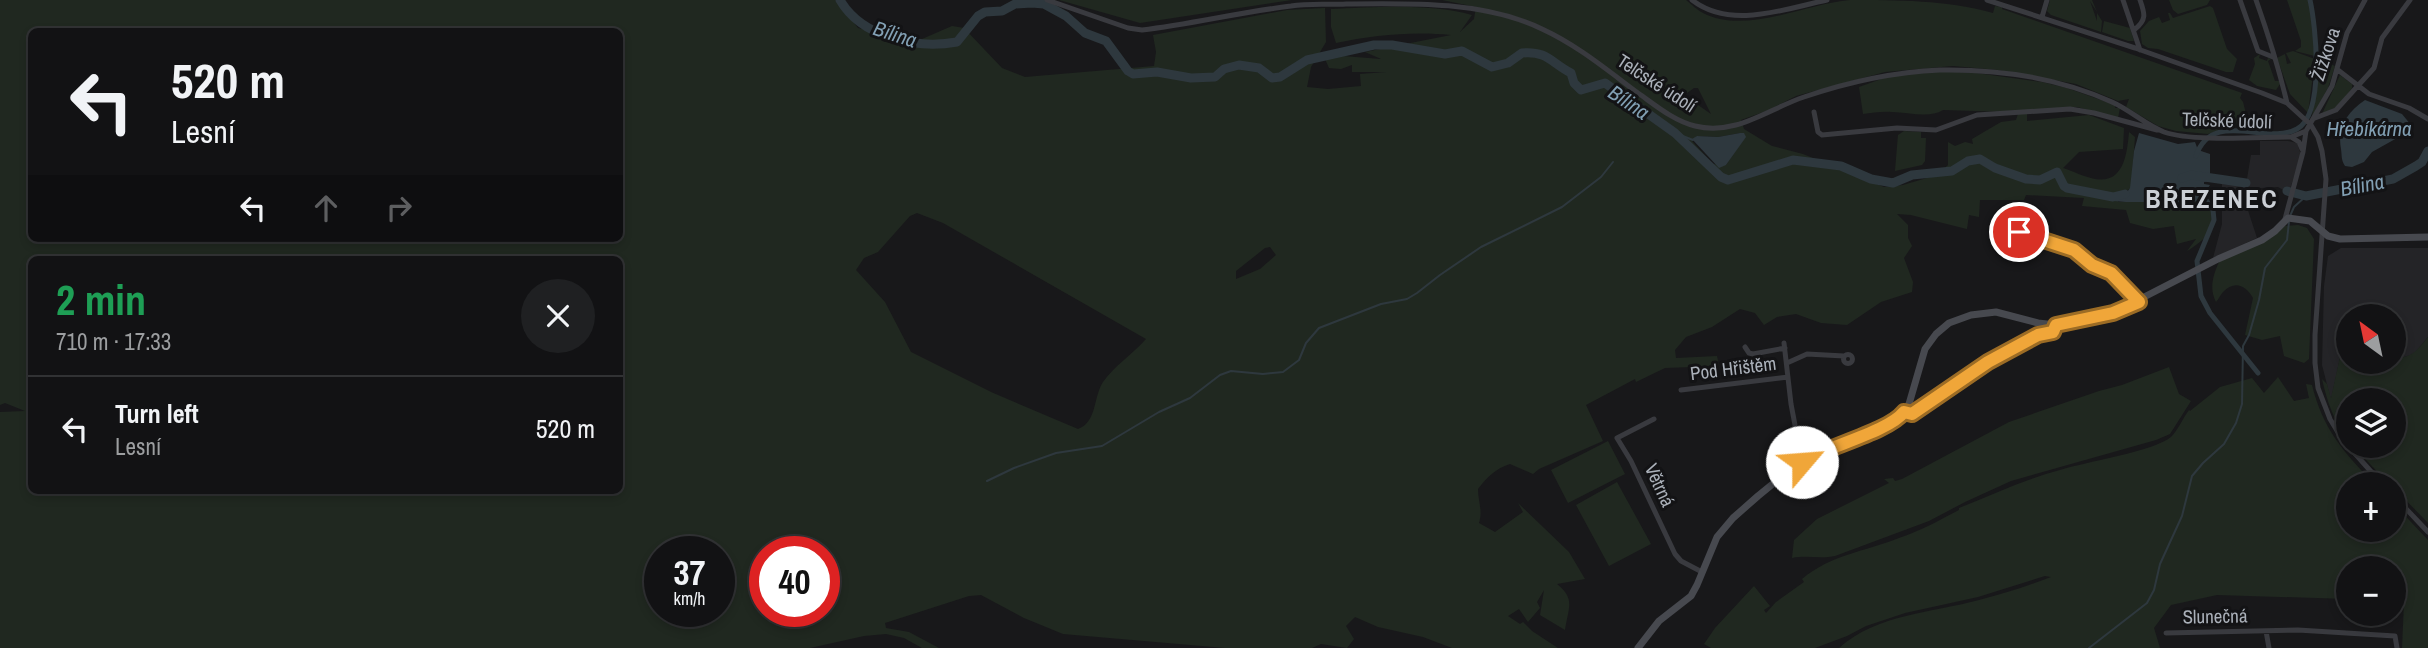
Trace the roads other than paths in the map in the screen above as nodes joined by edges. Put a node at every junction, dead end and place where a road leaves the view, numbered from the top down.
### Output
1 (1047, 0) edge
2 (1692, 0) edge
3 (1828, 0) edge
4 (1987, 0) edge
5 (2048, 0) edge
6 (2123, 0) edge
7 (2140, 0) edge
8 (2240, 0) edge
9 (2256, 0) edge
10 (2365, 0) edge
11 (2410, 0) edge
12 (2042, 17) junction
13 (2134, 30) junction
14 (2140, 50) junction
15 (2273, 57) junction
16 (2337, 70) junction
17 (2359, 86) junction
18 (2287, 103) junction
19 (2122, 107) junction
20 (1814, 112) dead end
21 (2427, 115) edge
22 (2315, 118) junction
23 (2121, 121) junction
24 (2163, 131) junction
25 (2306, 131) junction
26 (2291, 137) junction
27 (2303, 152) junction
28 (2288, 218) junction
29 (2322, 231) junction
30 (2019, 232) dead end
31 (2428, 237) edge
32 (2139, 302) junction
33 (2056, 325) junction
34 (1745, 347) dead end
35 (1844, 356) dead end
36 (1787, 363) junction
37 (1788, 377) junction
38 (1681, 390) dead end
39 (1904, 412) junction
40 (1654, 419) dead end
41 (1802, 462) junction
42 (2371, 472) edge
43 (2406, 509) edge
44 (2428, 532) edge
45 (1702, 572) junction
46 (2266, 631) junction
47 (2166, 633) dead end
48 (1638, 648) edge
49 (2269, 648) edge
50 (2397, 648) edge

1 - 19 street, Telčské údolí
2 - 3 street
4 - 12 street
5 - 12 street
6 - 13 street
7 - 13 street
8 - 15 street
9 - 15 street
10 - 16 street, Žižkova
11 - 17 street
12 - 14 street
13 - 14 street
14 - 18 street
15 - 18 street
16 - 17 street
16 - 22 street, Žižkova
17 - 21 street
17 - 22 street
18 - 29 street
19 - 23 street
19 - 24 street, Telčské údolí
20 - 23 street
22 - 25 street, Žižkova
23 - 24 street
24 - 26 street, Telčské údolí
25 - 26 street
25 - 27 street
26 - 27 street
27 - 28 street
28 - 29 street
28 - 32 street
29 - 31 street
29 - 42 street
30 - 32 street
32 - 33 street
33 - 39 street
33 - 39 street
34 - 36 street, Pod Hřištěm
35 - 36 street
36 - 37 street, Pod Hřištěm
37 - 38 street, Pod Hřištěm
37 - 41 street, Pod Hřištěm
39 - 41 street
40 - 45 street, Větrná
41 - 45 street
43 - 44 street
45 - 48 street
46 - 47 street, Slunečná
46 - 49 street, Slunečná
46 - 50 street, Slunečná

